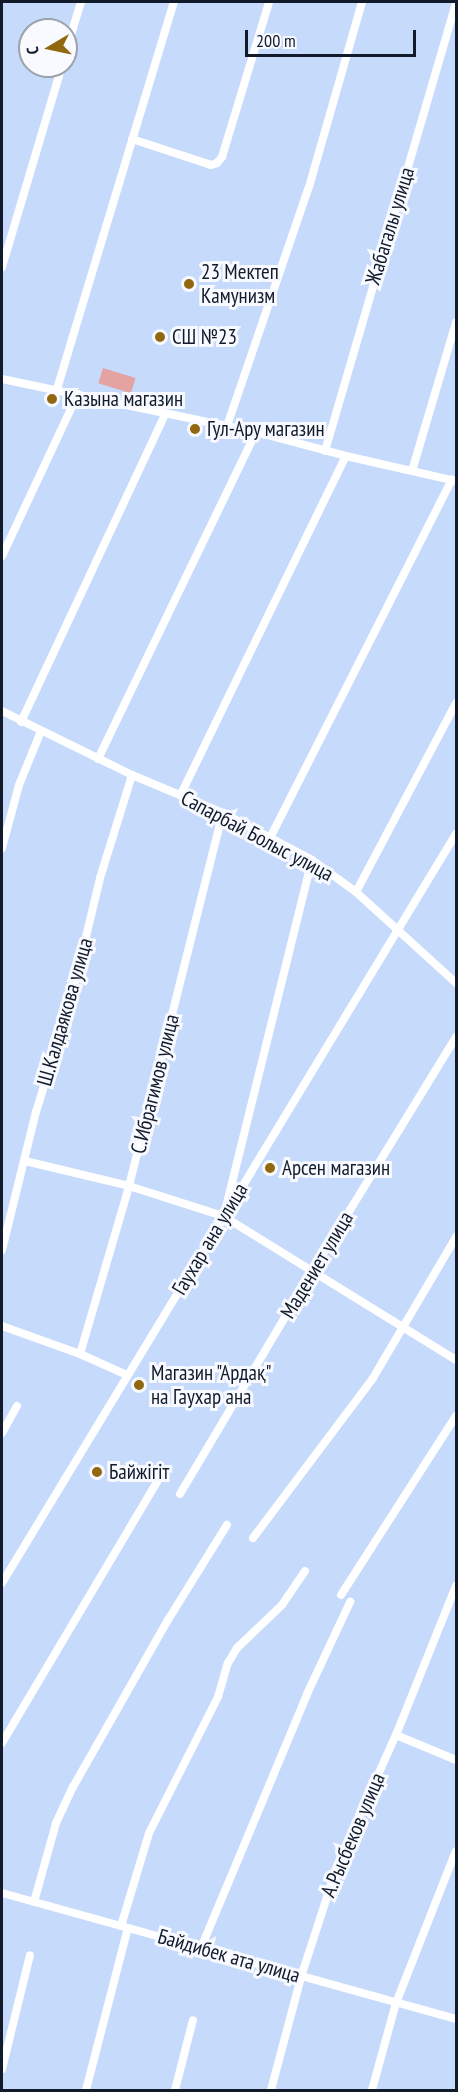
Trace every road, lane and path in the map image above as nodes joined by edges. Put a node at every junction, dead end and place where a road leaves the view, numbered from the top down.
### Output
1 (81, 2) edge
2 (174, 2) edge
3 (269, 2) edge
4 (362, 2) edge
5 (456, 2) edge
6 (76, 18) edge
7 (58, 78) edge
8 (132, 139) junction
9 (2, 267) edge
10 (456, 322) edge
11 (2, 379) edge
12 (57, 389) junction
13 (78, 394) junction
14 (165, 414) junction
15 (227, 426) junction
16 (256, 432) junction
17 (325, 451) junction
18 (346, 456) junction
19 (412, 471) junction
20 (454, 480) edge
21 (2, 556) edge
22 (456, 703) edge
23 (2, 711) edge
24 (21, 722) junction
25 (40, 731) junction
26 (98, 759) junction
27 (132, 775) junction
28 (181, 794) junction
29 (223, 813) junction
30 (456, 834) edge
31 (270, 838) junction
32 (2, 848) edge
33 (312, 860) junction
34 (356, 892) junction
35 (399, 931) junction
36 (456, 982) edge
37 (456, 1036) edge
38 (25, 1161) junction
39 (129, 1186) junction
40 (223, 1216) junction
41 (456, 1237) edge
42 (2, 1250) edge
43 (312, 1272) junction
44 (2, 1326) edge
45 (403, 1327) junction
46 (80, 1353) junction
47 (456, 1360) edge
48 (128, 1375) junction
49 (17, 1406) dead end
50 (456, 1416) edge
51 (2, 1433) edge
52 (157, 1482) dead end
53 (180, 1494) dead end
54 (227, 1525) dead end
55 (253, 1538) dead end
56 (305, 1571) dead end
57 (2, 1582) edge
58 (456, 1586) edge
59 (341, 1595) dead end
60 (350, 1602) dead end
61 (396, 1735) junction
62 (2, 1743) edge
63 (456, 1760) edge
64 (456, 1851) edge
65 (2, 1893) edge
66 (34, 1902) junction
67 (125, 1927) junction
68 (201, 1948) junction
69 (30, 1954) dead end
70 (301, 1977) junction
71 (396, 2003) junction
72 (456, 2019) edge
73 (193, 2020) dead end
74 (2, 2069) edge
75 (86, 2091) edge
76 (175, 2091) edge
77 (271, 2091) edge
78 (372, 2091) edge

1 - 6 street
2 - 8 street
3 - 8 street
4 - 15 street
5 - 17 street, Жабагалы улица
7 - 9 street
8 - 12 street
10 - 19 street
11 - 12 street
12 - 13 street
13 - 14 street
13 - 21 street
14 - 15 street
14 - 24 street
15 - 16 street
16 - 17 street
16 - 26 street
17 - 18 street
18 - 19 street
18 - 28 street
19 - 20 street
20 - 31 street
22 - 34 street
23 - 24 street, Сапарбай Болыс улица
24 - 25 street, Сапарбай Болыс улица
25 - 26 street, Сапарбай Болыс улица
25 - 32 street
26 - 27 street, Сапарбай Болыс улица
27 - 28 street, Сапарбай Болыс улица
27 - 38 street, Ш.Калдаякова улица
28 - 29 street, Сапарбай Болыс улица
29 - 31 street, Сапарбай Болыс улица
29 - 39 street, С.Ибрагимов улица
30 - 35 street, Гаухар ана улица
31 - 33 street, Сапарбай Болыс улица
33 - 34 street, Сапарбай Болыс улица
33 - 40 street
34 - 35 street, Сапарбай Болыс улица
35 - 36 street, Сапарбай Болыс улица
35 - 40 street, Гаухар ана улица
37 - 43 street, Мадениет улица
38 - 39 street
38 - 42 street, Ш.Калдаякова улица
39 - 40 street
39 - 46 street, С.Ибрагимов улица
40 - 43 street
40 - 48 street, Гаухар ана улица
41 - 45 street
43 - 45 street
43 - 53 street, Мадениет улица
44 - 46 street
45 - 47 street
45 - 55 street
46 - 48 street
48 - 57 street, Гаухар ана улица
49 - 51 street
50 - 59 street
52 - 62 street
54 - 66 street
56 - 67 street
58 - 61 street, А.Рысбеков улица
60 - 68 street
61 - 63 street
61 - 70 street, А.Рысбеков улица
64 - 71 street
65 - 66 street, Байдибек ата улица
66 - 67 street, Байдибек ата улица
67 - 68 street, Байдибек ата улица
67 - 75 street
68 - 70 street, Байдибек ата улица
69 - 74 street
70 - 71 street, Байдибек ата улица
70 - 77 street, А.Рысбеков улица
71 - 72 street, Байдибек ата улица
71 - 78 street
73 - 76 street

